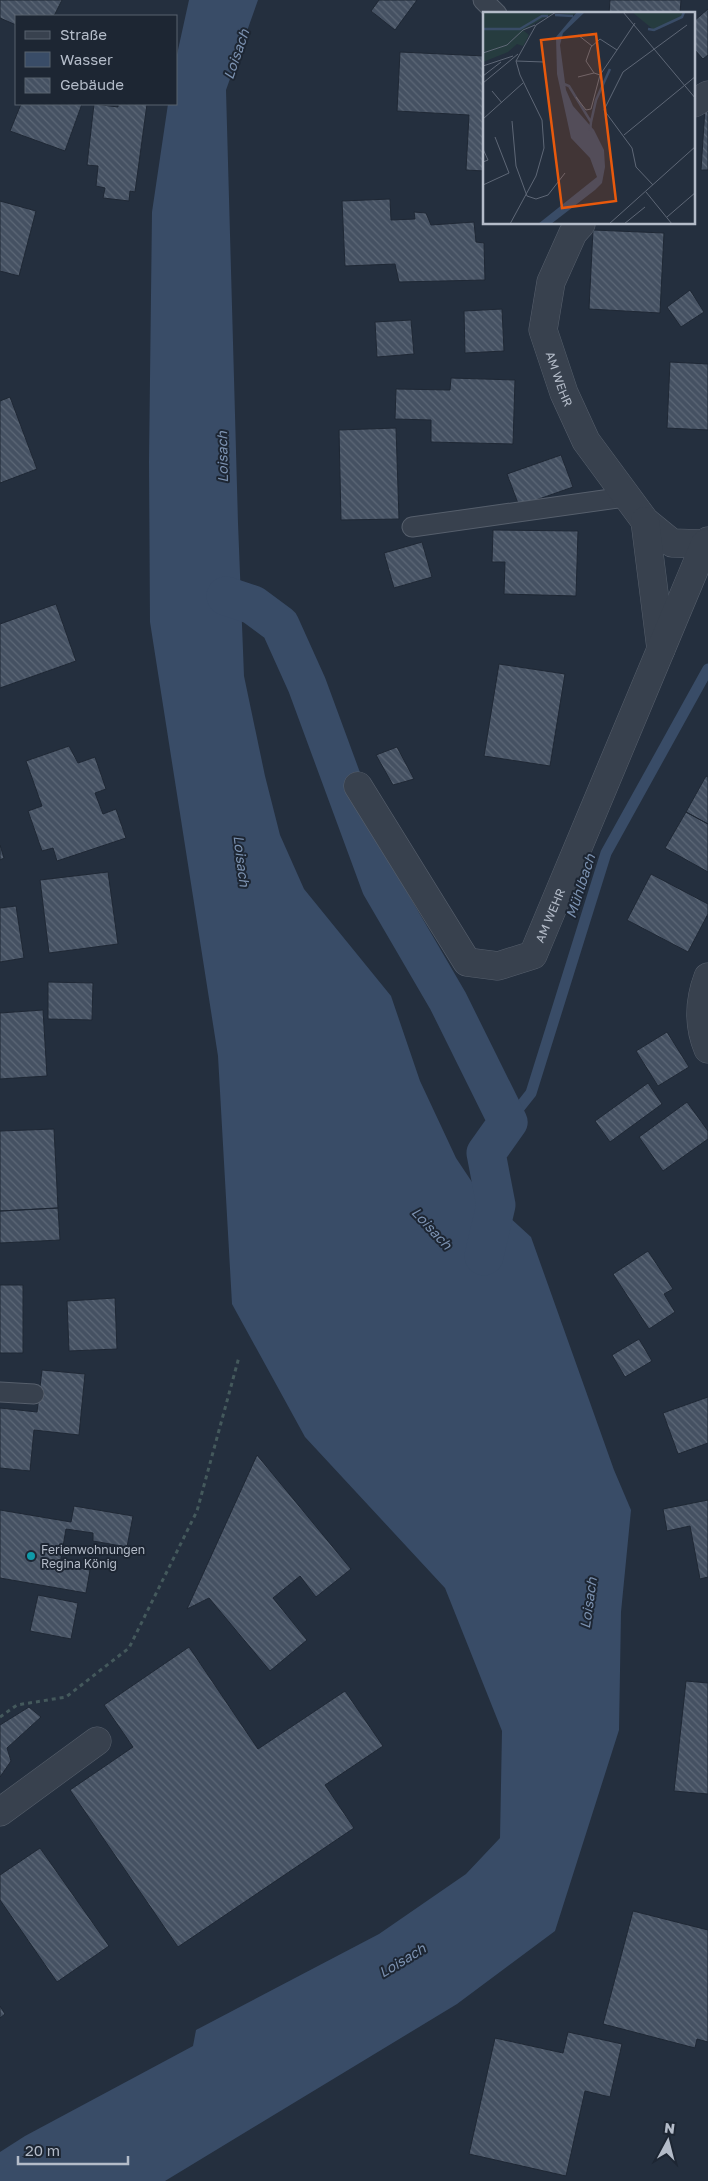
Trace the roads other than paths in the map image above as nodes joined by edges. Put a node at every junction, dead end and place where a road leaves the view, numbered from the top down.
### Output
1 (483, 0) edge
2 (494, 12) edge
3 (708, 95) edge
4 (696, 102) edge
5 (580, 225) edge
6 (625, 498) junction
7 (645, 522) junction
8 (412, 527) dead end
9 (706, 542) edge
10 (661, 650) junction
11 (358, 786) dead end
12 (708, 977) edge
13 (708, 1049) edge
14 (0, 1392) edge
15 (34, 1394) dead end
16 (97, 1741) dead end
17 (0, 1812) edge

1 - 2 lane
3 - 4 street
5 - 6 street, AM WEHR
6 - 7 street, AM WEHR
6 - 8 lane
7 - 9 street, AM WEHR
7 - 10 street, AM WEHR
9 - 10 street, AM WEHR
10 - 11 street, AM WEHR
12 - 13 street
14 - 15 lane
16 - 17 street

